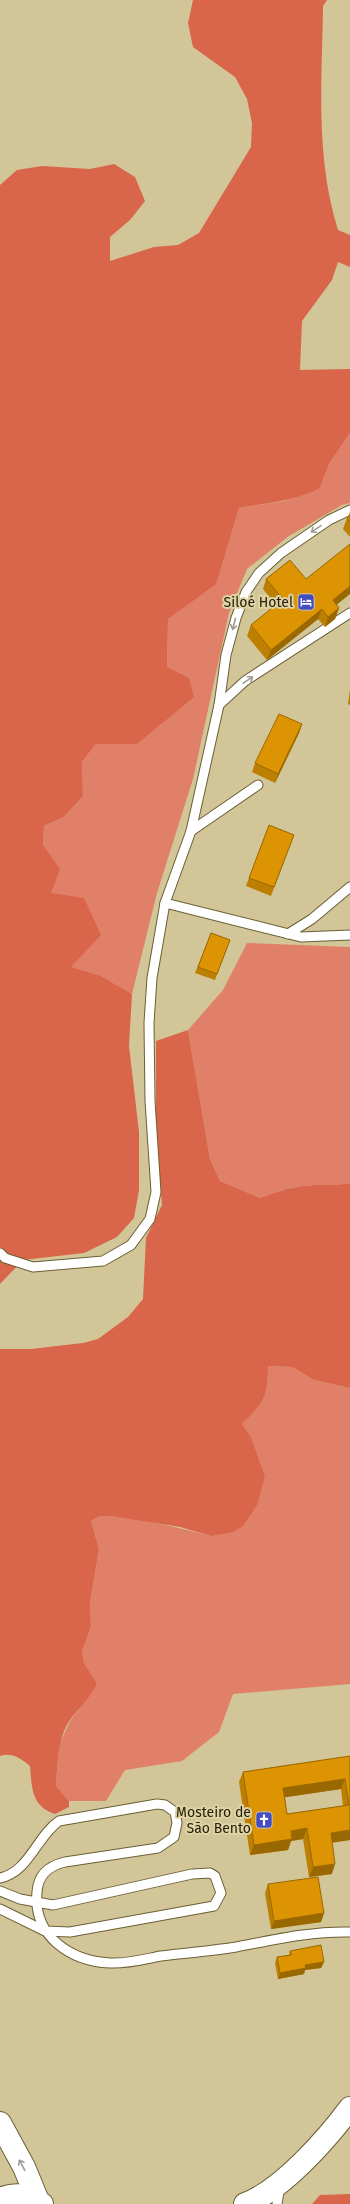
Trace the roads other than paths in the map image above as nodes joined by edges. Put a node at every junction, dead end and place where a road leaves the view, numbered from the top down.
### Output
1 (350, 510) edge
2 (350, 613) edge
3 (219, 705) junction
4 (258, 785) dead end
5 (191, 831) junction
6 (350, 887) edge
7 (166, 903) junction
8 (288, 934) junction
9 (350, 936) edge
10 (0, 1253) edge
11 (0, 1878) edge
12 (0, 1891) edge
13 (36, 1903) junction
14 (0, 1909) edge
15 (45, 1931) junction
16 (350, 1932) edge
17 (350, 2108) edge
18 (0, 2123) edge
19 (280, 2182) junction
20 (0, 2199) edge
21 (40, 2202) edge
22 (245, 2204) edge
23 (277, 2204) edge

1 -> 3 lane
3 -> 2 lane
3 - 5 lane
4 - 5 lane
5 - 7 lane
6 - 8 lane
7 - 8 lane
7 - 10 lane
8 - 9 lane
11 - 13 lane
12 - 13 lane
13 - 15 lane
13 - 15 lane
14 - 15 lane
15 - 16 lane
17 - 19 main road
21 -> 18 main road
19 - 22 main road
19 - 23 lane
20 - 21 main road

